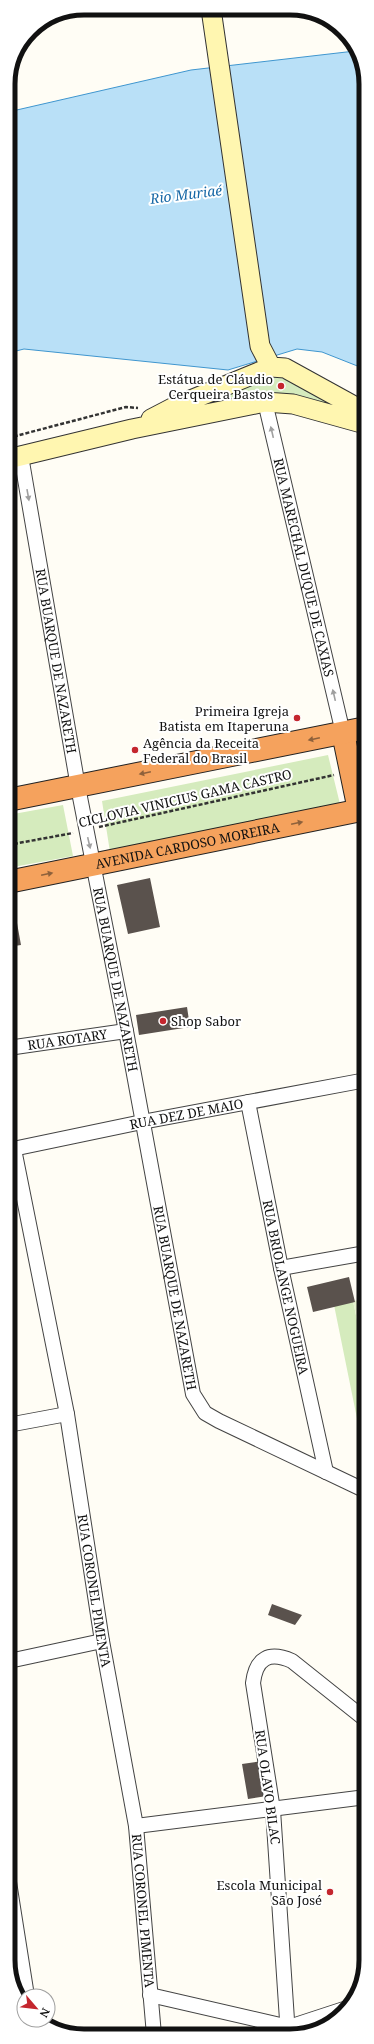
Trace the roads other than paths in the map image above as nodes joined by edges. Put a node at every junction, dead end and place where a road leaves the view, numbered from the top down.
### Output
1 (212, 15) edge
2 (271, 367) junction
3 (265, 402) junction
4 (359, 408) edge
5 (359, 422) edge
6 (132, 429) junction
7 (15, 458) edge
8 (359, 730) edge
9 (343, 733) junction
10 (78, 787) junction
11 (15, 799) edge
12 (359, 799) edge
13 (359, 810) edge
14 (94, 864) junction
15 (15, 881) edge
16 (126, 1031) junction
17 (15, 1047) edge
18 (359, 1081) edge
19 (248, 1102) junction
20 (142, 1122) junction
21 (15, 1148) edge
22 (15, 1168) edge
23 (359, 1254) edge
24 (281, 1268) junction
25 (67, 1414) junction
26 (15, 1423) edge
27 (326, 1472) junction
28 (359, 1482) edge
29 (351, 1484) junction
30 (359, 1488) edge
31 (102, 1641) junction
32 (15, 1660) edge
33 (359, 1715) edge
34 (359, 1798) edge
35 (273, 1810) junction
36 (136, 1826) junction
37 (15, 1923) edge
38 (25, 1988) edge
39 (150, 1995) junction
40 (334, 2013) edge
41 (153, 2029) edge
42 (280, 2029) edge
43 (288, 2029) edge
44 (294, 2029) edge

1 - 2 street
2 - 4 street
2 - 6 street
3 - 5 street
3 - 6 street
9 -> 3 street, RUA MARECHAL DUQUE DE CAXIAS
6 - 7 street
7 -> 10 street, RUA BUARQUE DE NAZARETH
8 - 9 highway
9 -> 10 highway
9 - 12 highway
10 - 11 highway
10 -> 14 street, RUA BUARQUE DE NAZARETH
14 -> 13 highway, AVENIDA CARDOSO MOREIRA
15 -> 14 highway, AVENIDA CARDOSO MOREIRA
14 - 16 street, RUA BUARQUE DE NAZARETH
16 - 17 street, RUA ROTARY
16 - 20 street, RUA BUARQUE DE NAZARETH
18 - 19 street, RUA DEZ DE MAIO
19 - 20 street, RUA DEZ DE MAIO
19 - 24 street, RUA BRIOLANGE NOGUEIRA
20 - 21 street, RUA DEZ DE MAIO
20 - 27 street, RUA BUARQUE DE NAZARETH
22 - 25 street, RUA CORONEL PIMENTA
23 - 24 street
24 - 27 street, RUA BRIOLANGE NOGUEIRA
25 - 26 street
25 - 31 street, RUA CORONEL PIMENTA
27 - 29 street, RUA BUARQUE DE NAZARETH
28 - 29 street
29 - 30 street, RUA BUARQUE DE NAZARETH
31 - 32 street
31 - 36 street, RUA CORONEL PIMENTA
33 - 35 street, RUA OLAVO BILAC
34 - 35 street
35 - 36 street
35 - 43 street, RUA OLAVO BILAC
36 - 39 street, RUA CORONEL PIMENTA
37 - 38 street
39 - 41 street, RUA CORONEL PIMENTA
39 - 42 street
40 - 44 street

